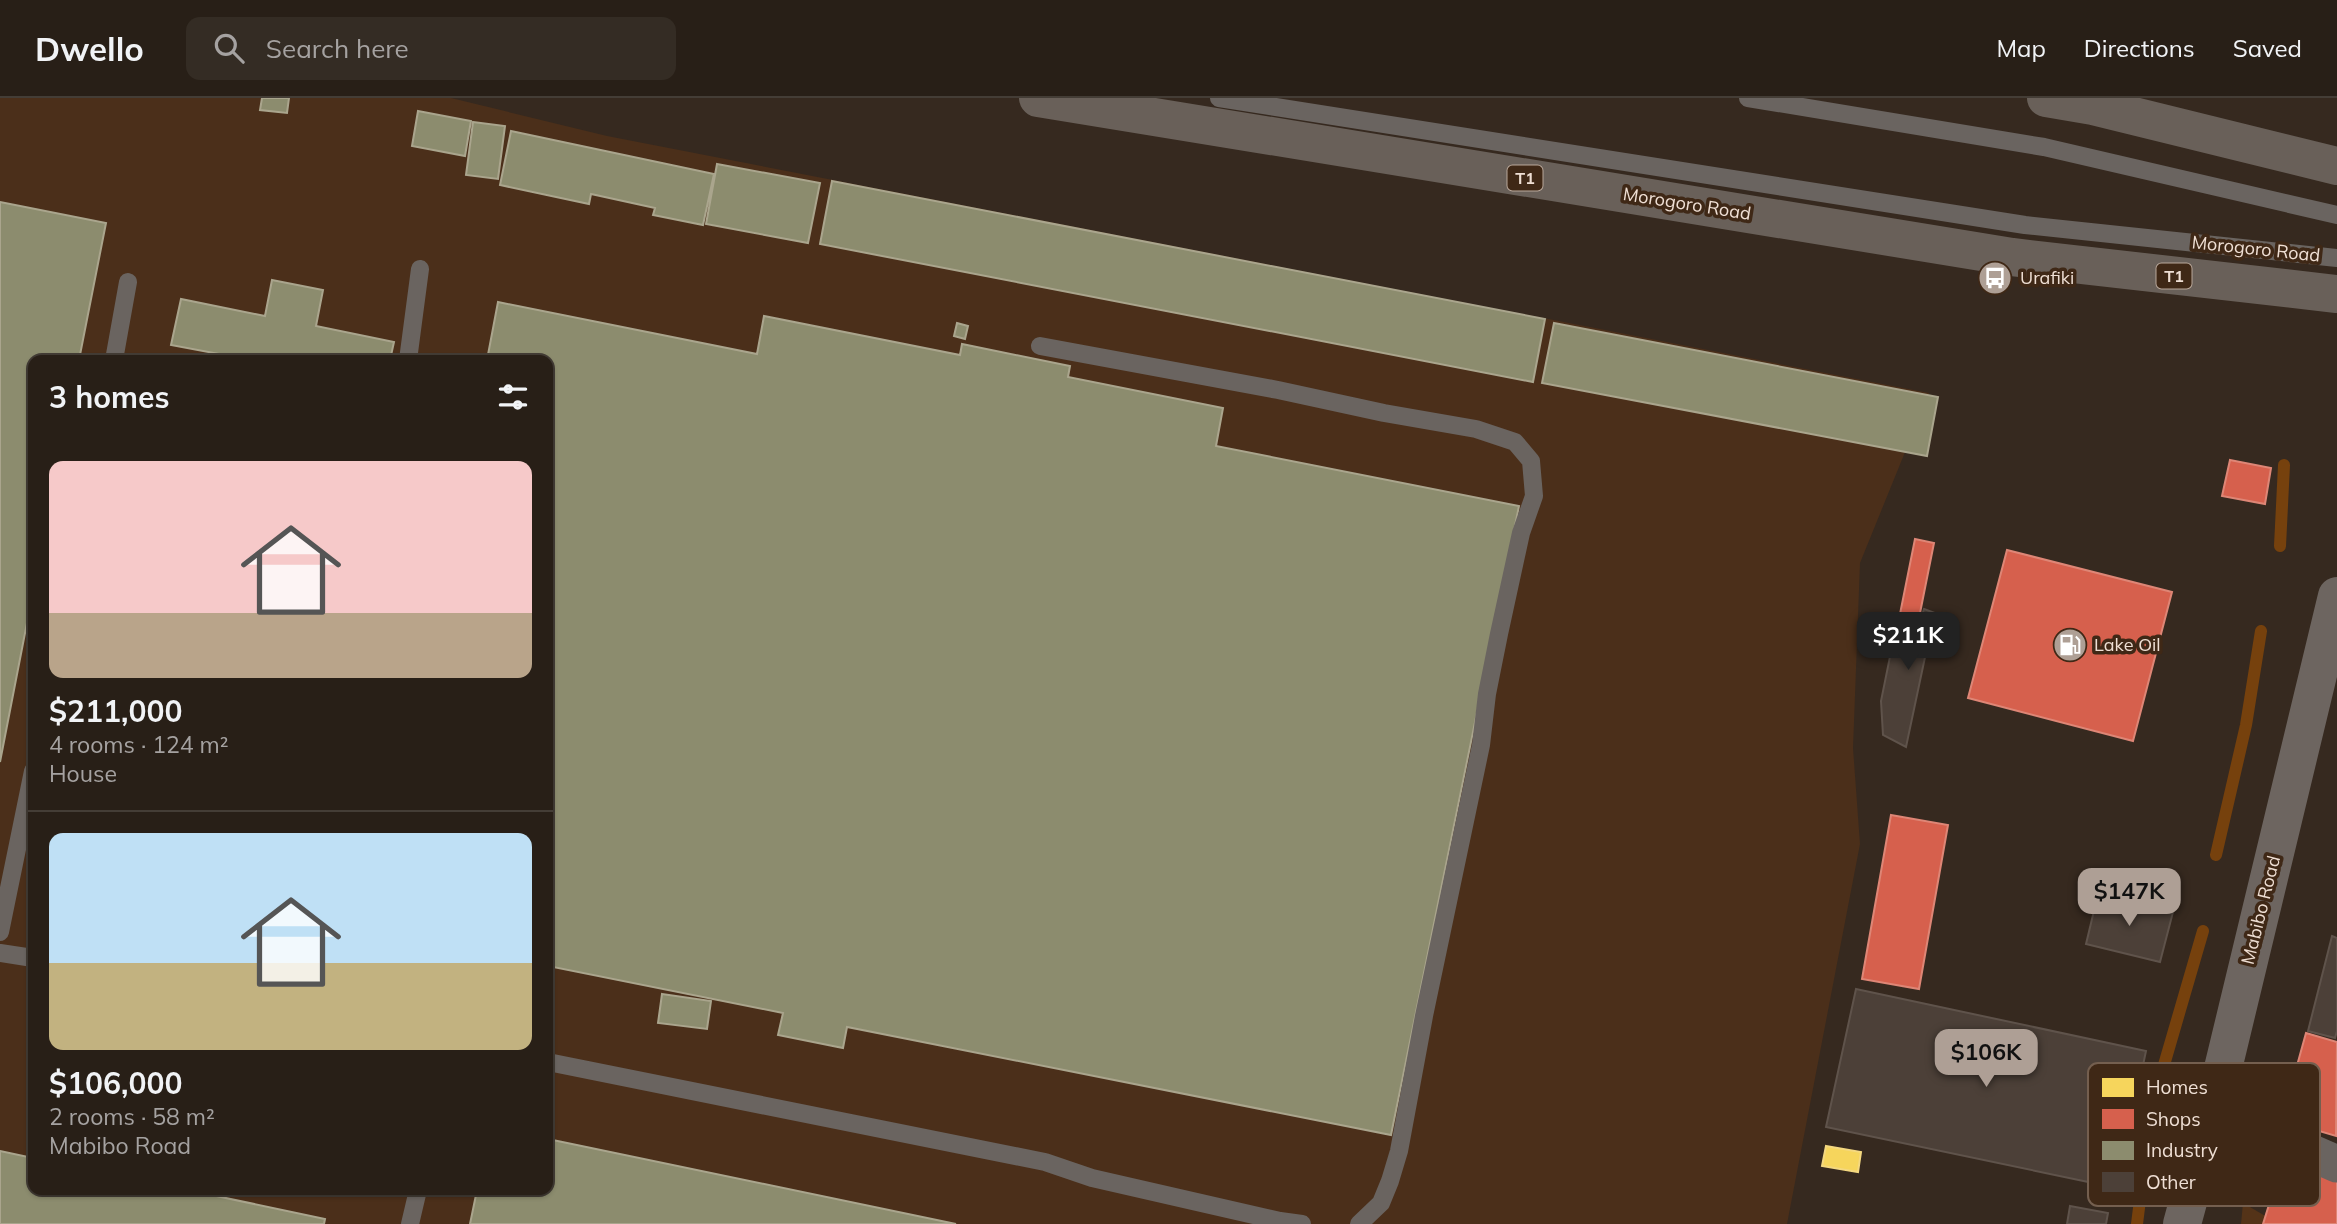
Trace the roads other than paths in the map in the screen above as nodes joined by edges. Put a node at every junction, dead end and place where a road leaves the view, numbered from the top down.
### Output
1 (1038, 98) edge
2 (1219, 98) edge
3 (1748, 98) edge
4 (2046, 98) edge
5 (2337, 166) edge
6 (2337, 215) edge
7 (2337, 258) edge
8 (420, 269) dead end
9 (128, 282) dead end
10 (2337, 295) edge
11 (1040, 346) dead end
12 (115, 355) edge
13 (409, 355) edge
14 (2337, 596) edge
15 (28, 795) edge
16 (0, 932) edge
17 (0, 953) edge
18 (28, 957) edge
19 (553, 1063) edge
20 (2224, 1063) edge
21 (2320, 1157) edge
22 (2337, 1164) edge
23 (417, 1195) edge
24 (2187, 1206) edge
25 (410, 1224) edge
26 (1303, 1224) edge
27 (1359, 1224) edge
28 (2182, 1224) edge

1 - 10 highway, Morogoro Road / T1
2 - 7 lane, Morogoro Road
3 - 6 lane
4 - 5 highway
8 - 13 lane
9 - 12 lane
11 - 27 lane
14 - 20 main road, Mabibo Road
15 - 16 lane
17 - 18 lane
19 - 26 lane
21 - 22 street
23 - 25 lane
24 - 28 main road, Mabibo Road

